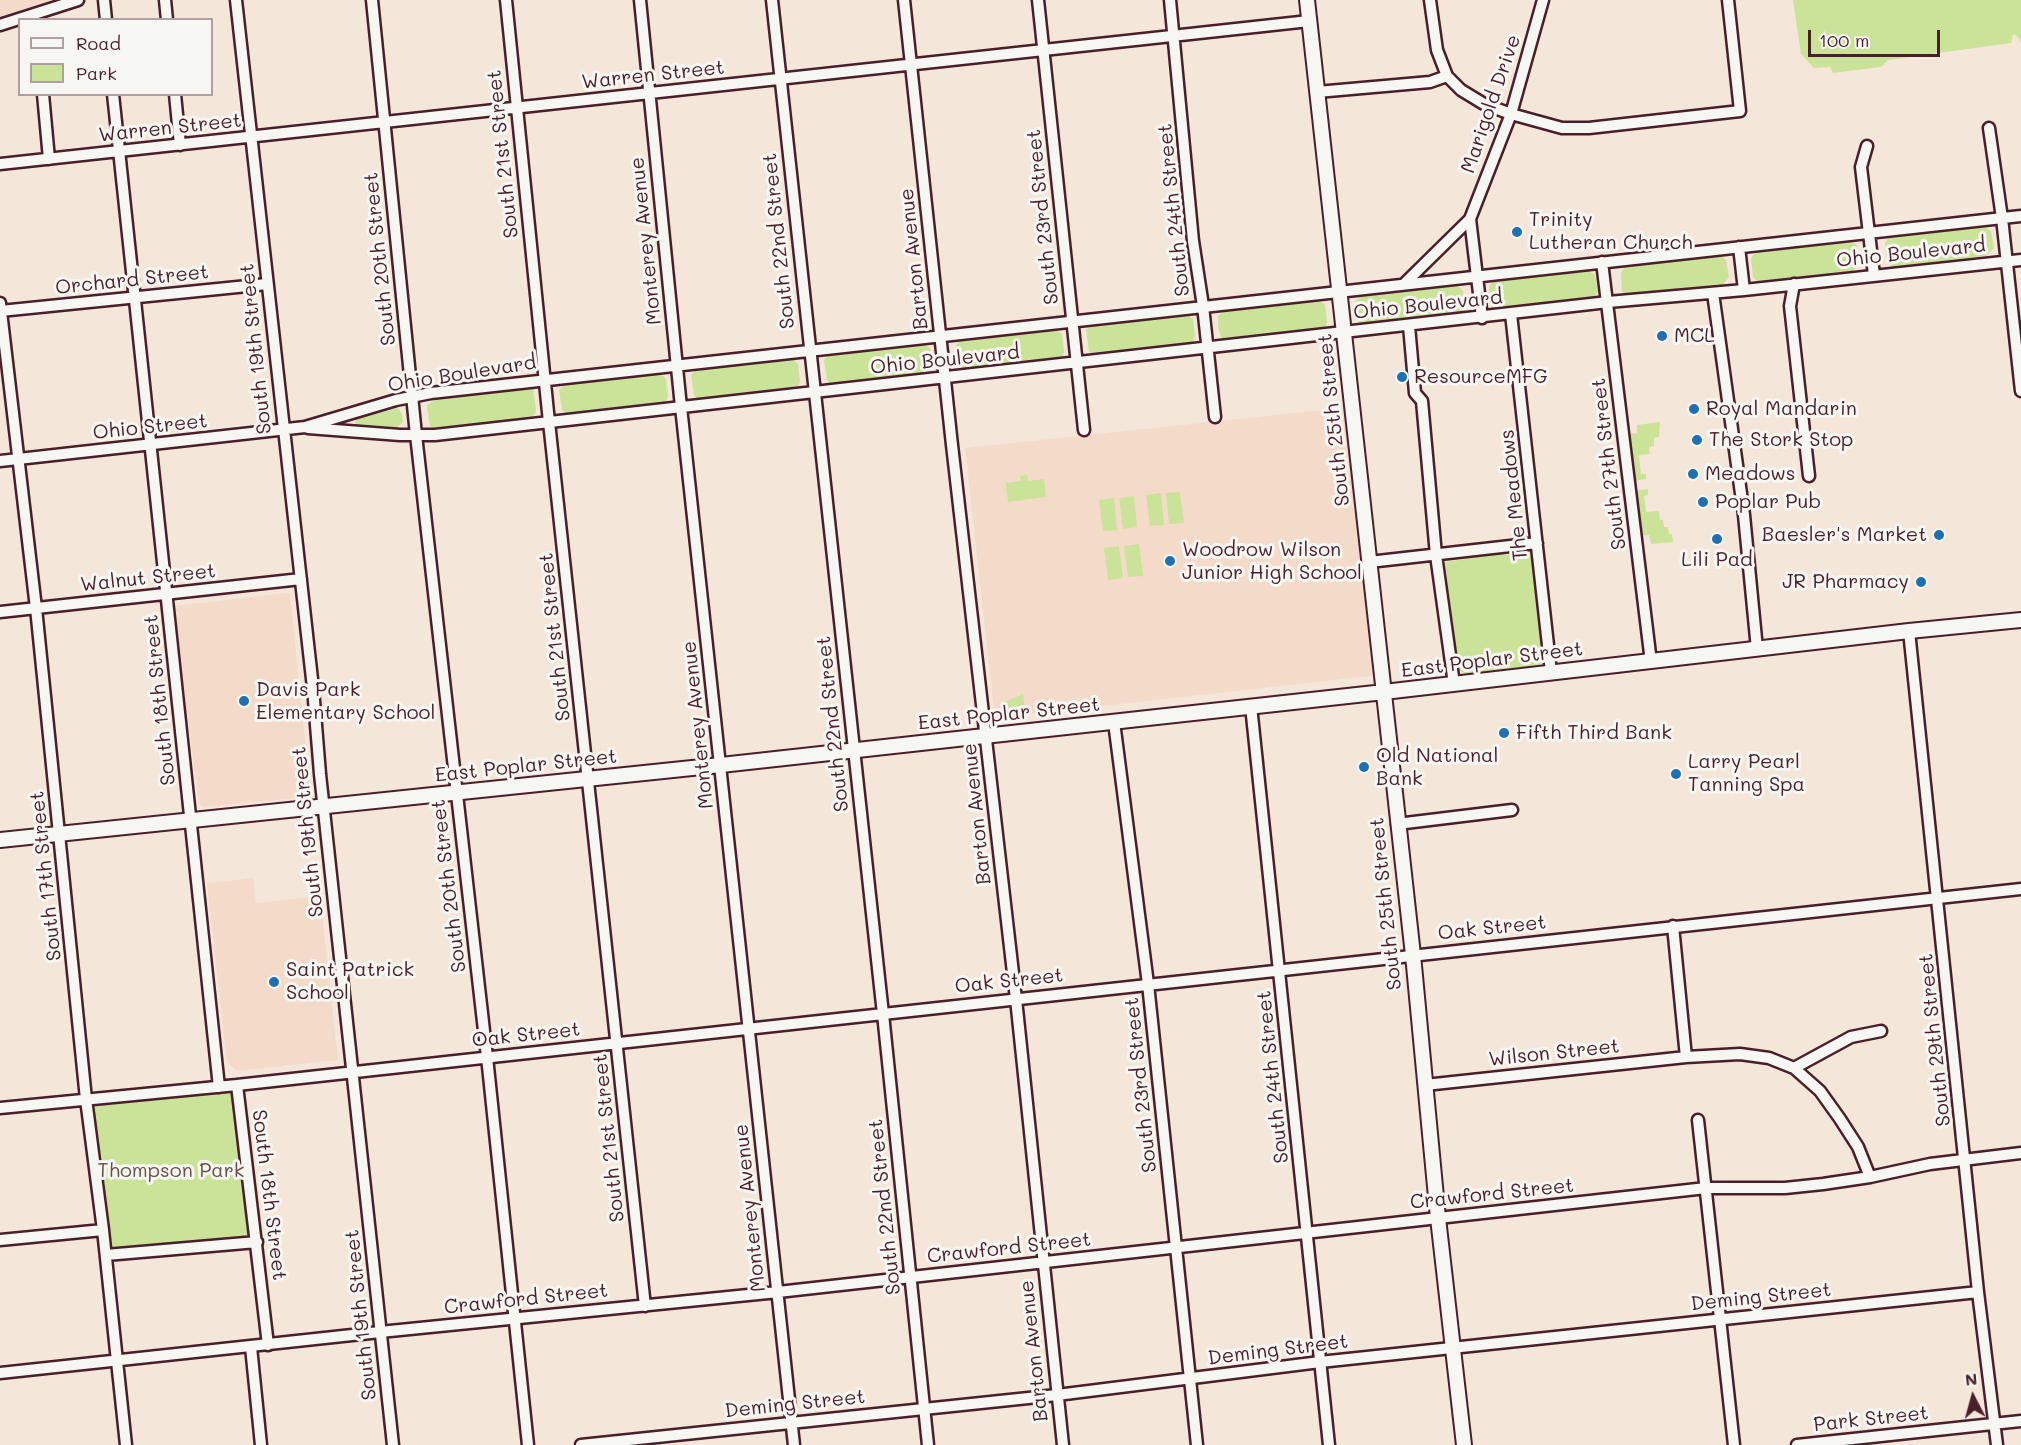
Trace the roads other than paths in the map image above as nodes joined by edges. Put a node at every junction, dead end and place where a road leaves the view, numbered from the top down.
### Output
1 (78, 0) edge
2 (104, 0) edge
3 (165, 0) edge
4 (236, 0) edge
5 (372, 0) edge
6 (506, 0) edge
7 (640, 0) edge
8 (772, 0) edge
9 (904, 0) edge
10 (1038, 0) edge
11 (1170, 0) edge
12 (1307, 0) edge
13 (1430, 0) edge
14 (1544, 0) edge
15 (1728, 0) edge
16 (34, 17) edge
17 (106, 18) edge
18 (167, 18) edge
19 (18, 21) edge
20 (1309, 21) junction
21 (0, 25) edge
22 (1173, 35) junction
23 (1043, 49) junction
24 (911, 63) junction
25 (1447, 76) junction
26 (780, 80) junction
27 (1317, 92) junction
28 (650, 94) junction
29 (42, 96) edge
30 (113, 96) edge
31 (175, 96) edge
32 (517, 108) junction
33 (1511, 114) junction
34 (385, 122) junction
35 (1989, 128) dead end
36 (252, 137) junction
37 (180, 145) junction
38 (1867, 146) dead end
39 (119, 151) junction
40 (50, 159) junction
41 (0, 164) edge
42 (2021, 216) edge
43 (2002, 218) junction
44 (1470, 219) junction
45 (1869, 233) junction
46 (1739, 247) junction
47 (2021, 260) edge
48 (2007, 261) junction
49 (1602, 262) junction
50 (1874, 275) junction
51 (1477, 276) junction
52 (1405, 283) junction
53 (267, 284) junction
54 (1794, 284) junction
55 (1744, 290) junction
56 (1339, 291) junction
57 (1713, 293) junction
58 (136, 298) junction
59 (1608, 303) junction
60 (1203, 306) junction
61 (0, 308) edge
62 (1511, 314) junction
63 (1482, 318) junction
64 (1071, 320) junction
65 (1408, 326) junction
66 (1344, 333) junction
67 (940, 335) junction
68 (1208, 349) junction
69 (809, 351) junction
70 (1076, 363) junction
71 (677, 365) junction
72 (945, 378) junction
73 (545, 379) junction
74 (2021, 391) edge
75 (813, 393) junction
76 (412, 396) junction
77 (681, 407) junction
78 (1215, 417) dead end
79 (549, 422) junction
80 (305, 427) junction
81 (283, 430) junction
82 (1084, 430) dead end
83 (416, 435) junction
84 (152, 445) junction
85 (18, 459) junction
86 (0, 461) edge
87 (1809, 476) dead end
88 (1537, 543) junction
89 (1436, 555) junction
90 (1369, 562) junction
91 (301, 579) junction
92 (167, 594) junction
93 (36, 608) junction
94 (0, 612) edge
95 (2021, 620) edge
96 (1909, 631) junction
97 (1757, 649) junction
98 (1651, 662) junction
99 (1551, 672) junction
100 (1454, 684) junction
101 (1384, 692) junction
102 (1251, 706) junction
103 (1114, 722) junction
104 (986, 736) junction
105 (854, 750) junction
106 (721, 765) junction
107 (588, 778) junction
108 (456, 793) junction
109 (323, 808) junction
110 (1512, 810) dead end
111 (191, 821) junction
112 (1397, 824) junction
113 (60, 834) junction
114 (0, 840) edge
115 (2021, 889) edge
116 (1938, 898) junction
117 (1673, 926) junction
118 (1413, 955) junction
119 (1280, 971) junction
120 (1148, 984) junction
121 (1016, 999) junction
122 (883, 1014) junction
123 (748, 1028) junction
124 (1881, 1031) dead end
125 (617, 1043) junction
126 (487, 1057) junction
127 (1686, 1057) junction
128 (1794, 1068) junction
129 (352, 1071) junction
130 (237, 1085) junction
131 (1425, 1085) junction
132 (219, 1087) junction
133 (86, 1099) junction
134 (0, 1108) edge
135 (1698, 1120) dead end
136 (2021, 1153) edge
137 (1965, 1159) junction
138 (1870, 1177) junction
139 (1706, 1188) junction
140 (1438, 1218) junction
141 (103, 1230) junction
142 (1307, 1233) junction
143 (0, 1240) edge
144 (257, 1242) junction
145 (1177, 1246) junction
146 (106, 1255) junction
147 (1043, 1263) junction
148 (911, 1277) junction
149 (778, 1292) junction
150 (1978, 1292) junction
151 (645, 1306) junction
152 (515, 1318) junction
153 (1720, 1319) junction
154 (380, 1332) junction
155 (268, 1345) junction
156 (251, 1347) junction
157 (1452, 1349) junction
158 (116, 1361) junction
159 (1320, 1362) junction
160 (0, 1373) edge
161 (1190, 1378) junction
162 (1057, 1395) junction
163 (923, 1408) junction
164 (2021, 1421) edge
165 (792, 1423) junction
166 (1995, 1424) junction
167 (126, 1445) edge
168 (261, 1445) edge
169 (393, 1445) edge
170 (528, 1445) edge
171 (581, 1445) edge
172 (794, 1445) edge
173 (928, 1445) edge
174 (1063, 1445) edge
175 (1197, 1445) edge
176 (1329, 1445) edge
177 (1464, 1445) edge
178 (1734, 1445) edge
179 (1797, 1445) edge
180 (1997, 1445) edge

1 - 16 street
2 - 17 street
3 - 18 street
4 - 36 street, South 19th Street
5 - 34 street, South 20th Street
6 - 32 street, South 21st Street
7 - 28 street, Monterey Avenue
8 - 26 street, South 22nd Street
9 - 24 street, Barton Avenue
10 - 23 street, South 23rd Street
11 - 22 street, South 24th Street
12 - 20 main road, South 25th Street
13 - 25 street
14 - 33 street, Marigold Drive
15 - 33 street
19 - 21 street
20 - 22 street, Warren Street
20 - 27 main road, South 25th Street
22 - 23 street, Warren Street
22 - 60 street, South 24th Street
23 - 24 street, Warren Street
23 - 64 street, South 23rd Street
24 - 26 street, Warren Street
24 - 67 street, Barton Avenue
25 - 27 street
25 - 33 street
26 - 28 street, Warren Street
26 - 69 street, South 22nd Street
27 - 56 main road, South 25th Street
28 - 32 street, Warren Street
28 - 71 street, Monterey Avenue
29 - 40 street
30 - 39 street, South 18th Street
31 - 37 street
32 - 34 street, Warren Street
32 - 73 street, South 21st Street
33 - 44 street, Marigold Drive
34 - 36 street, Warren Street
34 - 76 street, South 20th Street
35 - 43 street
36 - 37 street, Warren Street
36 - 53 street, South 19th Street
37 - 39 street, Warren Street
38 - 45 street
39 - 40 street, Warren Street
39 - 58 street, South 18th Street
40 - 41 street, Warren Street
42 - 43 street, Ohio Boulevard
43 - 45 street, Ohio Boulevard
43 - 48 street
44 - 51 street, Marigold Drive
44 - 52 street, Marigold Drive
45 - 46 street, Ohio Boulevard
45 - 50 street
46 - 49 street, Ohio Boulevard
46 - 55 street
47 - 48 street, Ohio Boulevard
48 - 50 street, Ohio Boulevard
48 - 74 street
49 - 51 street, Ohio Boulevard
49 - 59 street, South 27th Street
50 - 54 street, Ohio Boulevard
51 - 52 street, Ohio Boulevard
51 - 63 street, Marigold Drive
52 - 56 street, Ohio Boulevard
53 - 58 street, Orchard Street
53 - 81 street, South 19th Street
54 - 55 street, Ohio Boulevard
54 - 87 street
55 - 57 street, Ohio Boulevard
56 - 60 street, Ohio Boulevard
56 - 66 main road, South 25th Street
57 - 59 street, Ohio Boulevard
57 - 97 street
58 - 61 street, Orchard Street
58 - 84 street, South 18th Street
59 - 62 street, Ohio Boulevard
59 - 98 street, South 27th Street
60 - 64 street, Ohio Boulevard
60 - 68 street, South 24th Street
61 - 85 street, South 17th Street
62 - 63 street, Ohio Boulevard
62 - 88 street, The Meadows
63 - 65 street, Ohio Boulevard
64 - 67 street, Ohio Boulevard
64 - 70 street, South 23rd Street
65 - 66 street, Ohio Boulevard
65 - 89 street
66 - 68 street, Ohio Boulevard
66 - 90 main road, South 25th Street
67 - 69 street, Ohio Boulevard
67 - 72 street, Barton Avenue
68 - 70 street, Ohio Boulevard
68 - 78 street, South 24th Street
69 - 71 street, Ohio Boulevard
69 - 75 street, South 22nd Street
70 - 72 street, Ohio Boulevard
70 - 82 street, South 23rd Street
71 - 73 street, Ohio Boulevard
71 - 77 street, Monterey Avenue
72 - 75 street, Ohio Boulevard
72 - 104 street, Barton Avenue
73 - 76 street, Ohio Boulevard
73 - 79 street, South 21st Street
75 - 77 street, Ohio Boulevard
75 - 105 street, South 22nd Street
76 - 80 street, Ohio Boulevard
76 - 83 street, South 20th Street
77 - 79 street, Ohio Boulevard
77 - 106 street, Monterey Avenue
79 - 83 street, Ohio Boulevard
79 - 107 street, South 21st Street
80 - 81 street, Ohio Street
80 - 83 street, Ohio Boulevard
81 - 84 street, Ohio Street
81 - 91 street, South 19th Street
83 - 108 street, South 20th Street
84 - 85 street, Ohio Street
84 - 92 street, South 18th Street
85 - 86 street, Ohio Street
85 - 93 street, South 17th Street
88 - 89 street
88 - 99 street, The Meadows
89 - 90 street
89 - 100 street
90 - 101 main road, South 25th Street
91 - 92 street, Walnut Street
91 - 109 street, South 19th Street
92 - 93 street, Walnut Street
92 - 111 street, South 18th Street
93 - 94 street, Walnut Street
93 - 113 street, South 17th Street
95 - 96 main road, East Poplar Street
96 - 97 main road, East Poplar Street
96 - 116 street, South 29th Street
97 - 98 main road, East Poplar Street
98 - 99 main road, East Poplar Street
99 - 100 main road, East Poplar Street
100 - 101 main road, East Poplar Street
101 - 102 main road, East Poplar Street
101 - 112 main road, South 25th Street
102 - 103 main road, East Poplar Street
102 - 119 street, South 24th Street
103 - 104 main road, East Poplar Street
103 - 120 street, South 23rd Street
104 - 105 main road, East Poplar Street
104 - 121 street, Barton Avenue
105 - 106 main road, East Poplar Street
105 - 122 street, South 22nd Street
106 - 107 main road, East Poplar Street
106 - 123 street, Monterey Avenue
107 - 108 main road, East Poplar Street
107 - 125 street, South 21st Street
108 - 109 main road, East Poplar Street
108 - 126 street, South 20th Street
109 - 111 main road, East Poplar Street
109 - 129 street, South 19th Street
110 - 112 street
111 - 113 main road, East Poplar Street
111 - 132 street, South 18th Street
112 - 118 main road, South 25th Street
113 - 114 main road, East Poplar Street
113 - 133 street, South 17th Street
115 - 116 street, Oak Street
116 - 117 street, Oak Street
116 - 137 street, South 29th Street
117 - 118 street, Oak Street
117 - 127 street
118 - 119 street, Oak Street
118 - 131 main road, South 25th Street
119 - 120 street, Oak Street
119 - 142 street, South 24th Street
120 - 121 street, Oak Street
120 - 145 street, South 23rd Street
121 - 122 street, Oak Street
121 - 147 street, Barton Avenue
122 - 123 street, Oak Street
122 - 148 street, South 22nd Street
123 - 125 street, Oak Street
123 - 149 street, Monterey Avenue
124 - 128 street
125 - 126 street, Oak Street
125 - 151 street, South 21st Street
126 - 129 street, Oak Street
126 - 152 street, South 20th Street
127 - 128 street, Wilson Street
127 - 131 street, Wilson Street
128 - 138 street
129 - 130 street, Oak Street
129 - 154 street, South 19th Street
130 - 132 street, Oak Street
130 - 144 street, South 18th Street
131 - 140 main road, South 25th Street
132 - 133 street, Oak Street
133 - 134 street, Oak Street
133 - 141 street, South 17th Street
135 - 139 street
136 - 137 street, Crawford Street
137 - 138 street, Crawford Street
137 - 150 street, South 29th Street
138 - 139 street, Crawford Street
139 - 140 street, Crawford Street
139 - 153 street
140 - 142 street, Crawford Street
140 - 157 main road, South 25th Street
141 - 143 street
141 - 146 street, South 17th Street
142 - 145 street, Crawford Street
142 - 159 street, South 24th Street
144 - 146 street
144 - 155 street, South 18th Street
145 - 147 street, Crawford Street
145 - 161 street, South 23rd Street
146 - 158 street, South 17th Street
147 - 148 street, Crawford Street
147 - 162 street, Barton Avenue
148 - 149 street, Crawford Street
148 - 163 street, South 22nd Street
149 - 151 street, Crawford Street
149 - 165 street, Monterey Avenue
150 - 153 street, Deming Street
150 - 166 street, South 29th Street
151 - 152 street, Crawford Street
152 - 154 street, Crawford Street
152 - 170 street, South 20th Street
153 - 157 street, Deming Street
153 - 178 street
154 - 155 street, Crawford Street
154 - 169 street, South 19th Street
155 - 156 street, Crawford Street
156 - 158 street, Crawford Street
156 - 168 street
157 - 159 street, Deming Street
157 - 177 main road, South 25th Street
158 - 160 street, Crawford Street
158 - 167 street, South 17th Street
159 - 161 street, Deming Street
159 - 176 street, South 24th Street
161 - 162 street, Deming Street
161 - 175 street, South 23rd Street
162 - 163 street, Deming Street
162 - 174 street, Barton Avenue
163 - 165 street, Deming Street
163 - 173 street, South 22nd Street
164 - 166 street, Park Street
165 - 171 street, Deming Street
165 - 172 street, Monterey Avenue
166 - 179 street, Park Street
166 - 180 street, South 29th Street

